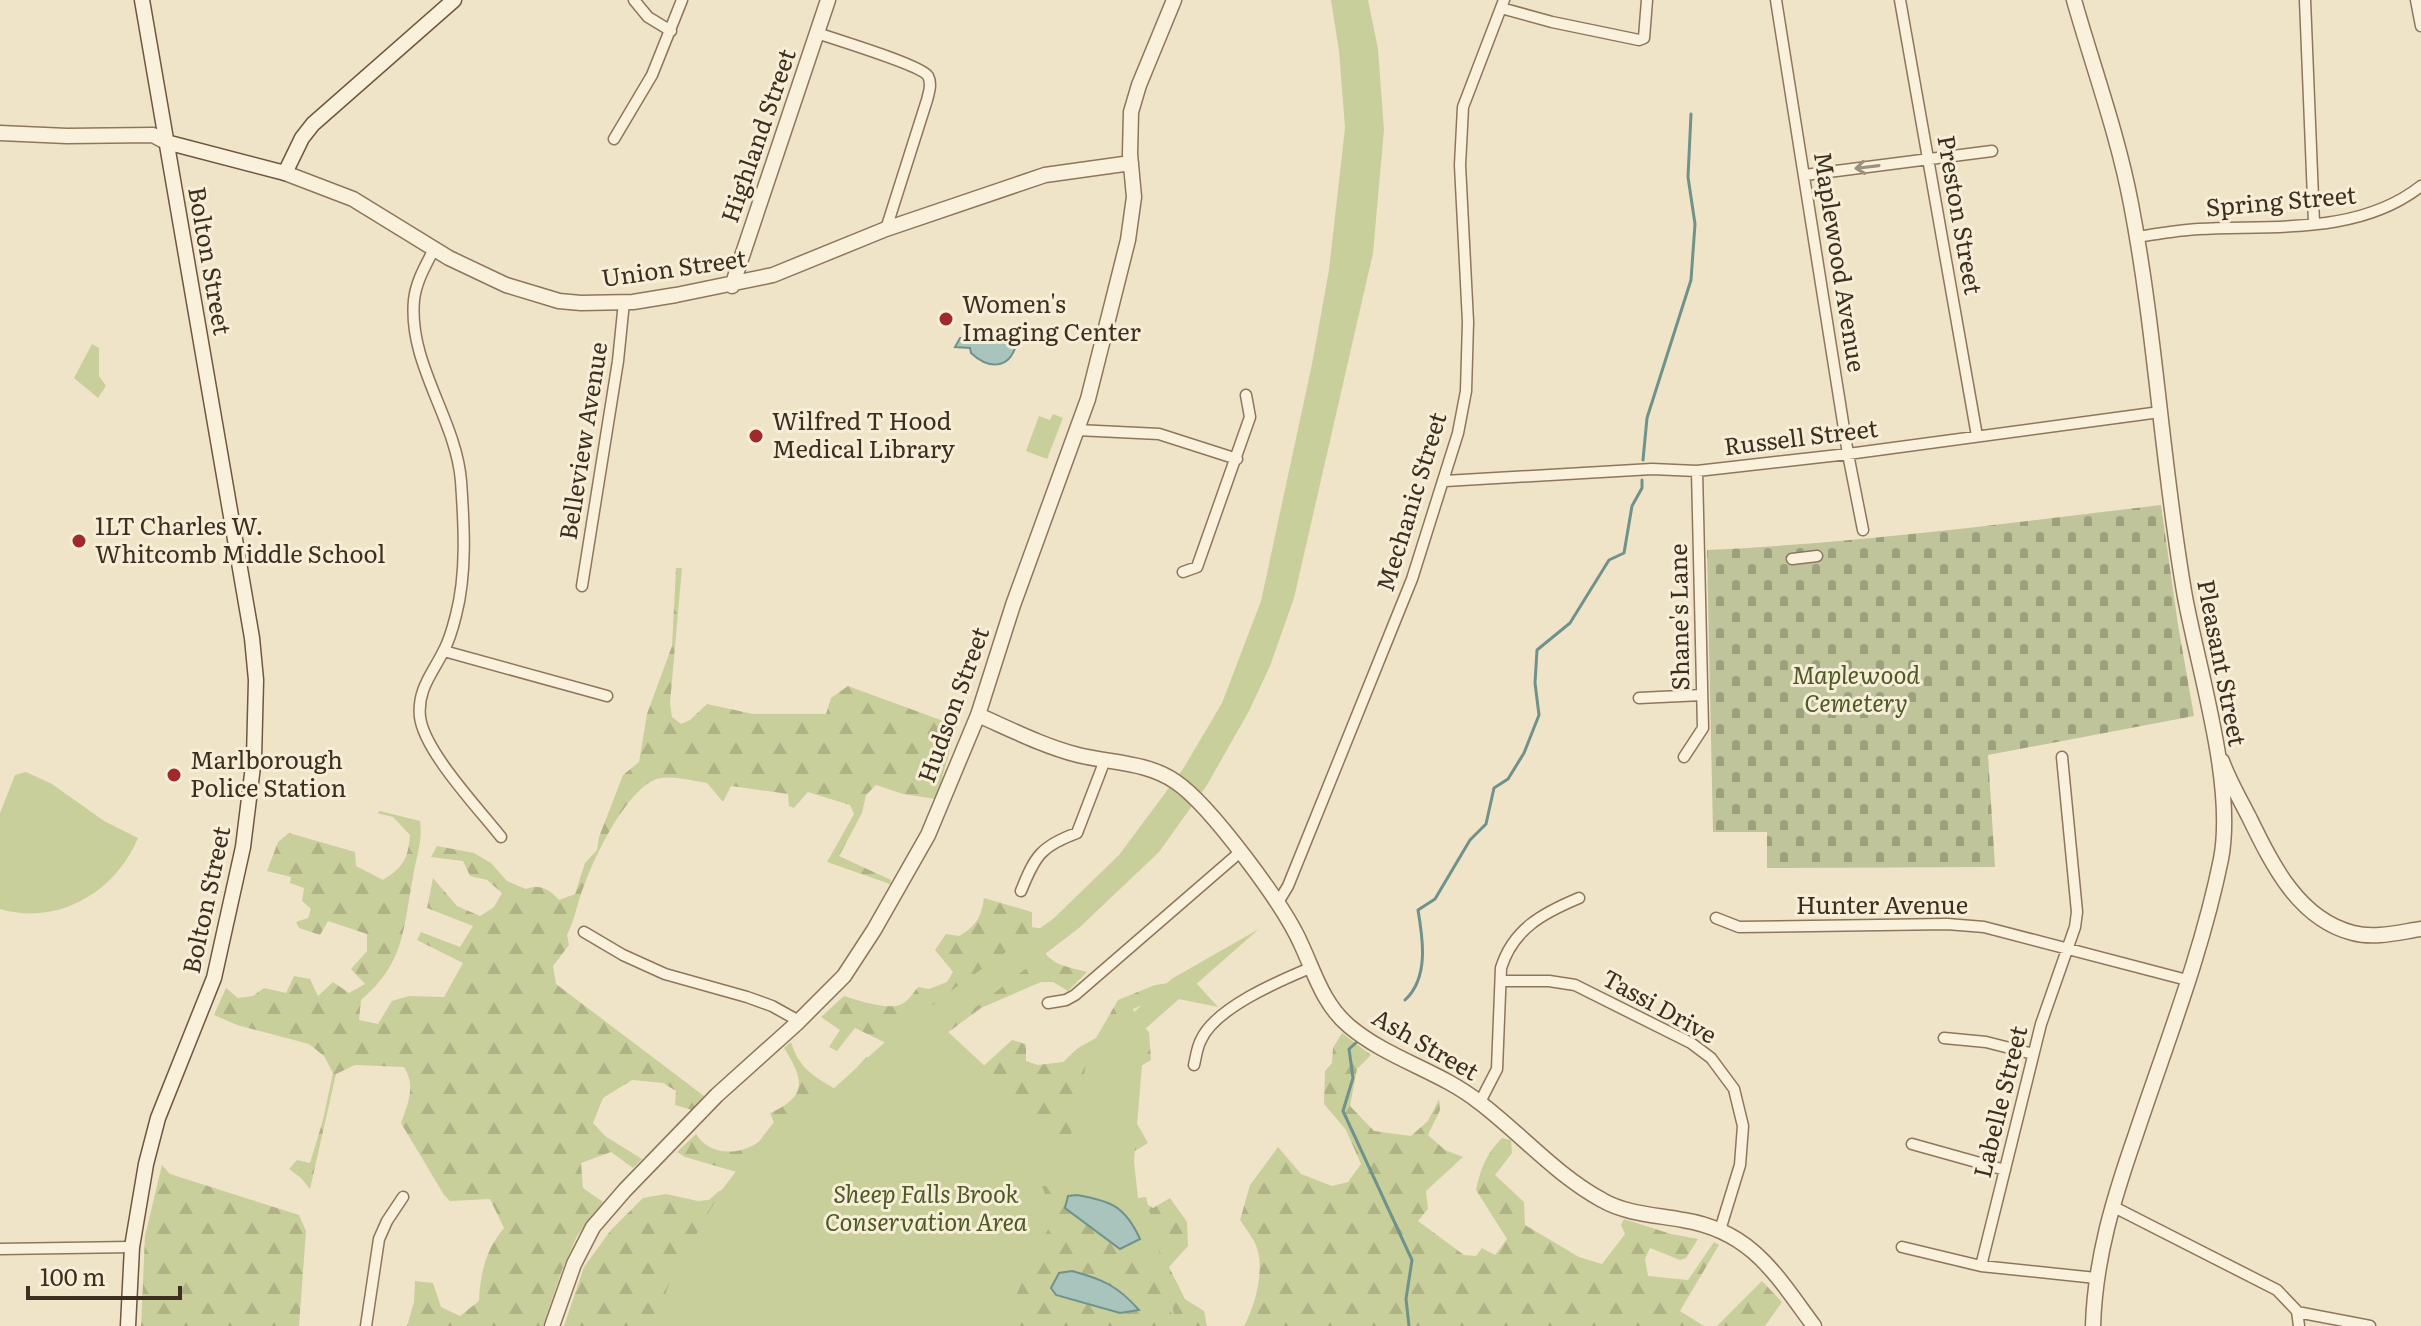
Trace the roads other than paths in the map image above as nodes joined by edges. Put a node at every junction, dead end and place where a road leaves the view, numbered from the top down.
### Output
1 (142, 0) edge
2 (454, 0) edge
3 (634, 0) edge
4 (682, 0) edge
5 (828, 0) edge
6 (1647, 0) edge
7 (1776, 0) edge
8 (1900, 0) edge
9 (2074, 0) edge
10 (2305, 0) edge
11 (2416, 0) edge
12 (1171, 1) edge
13 (1502, 4) edge
14 (2421, 26) edge
15 (671, 31) junction
16 (817, 33) junction
17 (0, 133) edge
18 (614, 139) dead end
19 (166, 142) junction
20 (1992, 151) dead end
21 (1929, 159) junction
22 (1131, 163) junction
23 (285, 173) junction
24 (1805, 175) junction
25 (2421, 186) edge
26 (2314, 223) junction
27 (886, 229) junction
28 (2137, 237) junction
29 (434, 249) junction
30 (732, 286) junction
31 (624, 302) junction
32 (1246, 395) dead end
33 (2160, 412) junction
34 (1077, 430) junction
35 (1977, 436) junction
36 (1848, 454) junction
37 (1237, 459) junction
38 (1697, 471) junction
39 (1445, 481) junction
40 (1863, 530) dead end
41 (1817, 556) dead end
42 (1792, 559) dead end
43 (1183, 572) dead end
44 (582, 586) dead end
45 (444, 651) junction
46 (1702, 695) junction
47 (607, 696) dead end
48 (1639, 698) dead end
49 (978, 715) junction
50 (2214, 739) junction
51 (1684, 757) dead end
52 (2062, 757) dead end
53 (1105, 760) junction
54 (501, 837) dead end
55 (1239, 853) junction
56 (1021, 891) dead end
57 (1579, 898) dead end
58 (1277, 904) junction
59 (1716, 918) dead end
60 (2421, 929) edge
61 (584, 932) dead end
62 (2065, 948) junction
63 (1310, 968) junction
64 (2187, 980) junction
65 (1502, 981) junction
66 (1048, 1003) dead end
67 (799, 1021) junction
68 (1944, 1038) dead end
69 (2033, 1054) junction
70 (1194, 1065) dead end
71 (1480, 1102) junction
72 (1912, 1144) dead end
73 (2005, 1170) junction
74 (403, 1197) dead end
75 (2112, 1206) junction
76 (1720, 1230) junction
77 (132, 1247) junction
78 (1902, 1247) dead end
79 (0, 1249) edge
80 (1981, 1266) junction
81 (2096, 1278) junction
82 (2297, 1312) junction
83 (552, 1322) edge
84 (128, 1326) edge
85 (366, 1326) edge
86 (1814, 1326) edge
87 (2093, 1326) edge
88 (2299, 1326) edge
89 (2370, 1326) edge

1 - 19 street, Bolton Street
2 - 23 street
3 - 15 street
4 - 15 street
5 - 16 street, Highland Street
6 - 13 street
7 - 24 street, Maplewood Avenue
8 - 21 street, Preston Street
9 - 28 street, Pleasant Street
10 - 26 street
11 - 14 street
12 - 22 street, Hudson Street
13 - 39 street, Mechanic Street
15 - 18 street
16 - 27 street
16 - 30 street, Highland Street
17 - 19 street, Union Street
19 - 23 street, Union Street
19 - 77 street, Bolton Street
20 - 21 street
21 -> 24 street
21 - 35 street, Preston Street
22 - 27 street, Union Street
22 - 34 street, Hudson Street
23 - 29 street, Union Street
24 - 36 street, Maplewood Avenue
25 - 26 street, Spring Street
26 - 28 street, Spring Street
27 - 30 street, Union Street
28 - 33 street, Pleasant Street
29 - 31 street, Union Street
29 - 45 street
30 - 31 street, Union Street
31 - 44 street, Belleview Avenue
32 - 37 street
33 - 35 street, Russell Street
33 - 50 street, Pleasant Street
34 - 37 street
34 - 49 street, Hudson Street
35 - 36 street, Russell Street
36 - 38 street, Russell Street
36 - 40 street, Maplewood Avenue
37 - 43 street
38 - 39 street, Russell Street
38 - 46 street, Shane's Lane
39 - 58 street, Mechanic Street
41 - 42 street
45 - 47 street
45 - 54 street
46 - 48 street
46 - 51 street, Shane's Lane
49 - 53 street, Ash Street
49 - 67 street, Hudson Street
50 - 60 street
50 - 64 street, Pleasant Street
52 - 62 street, Labelle Street
53 - 55 street, Ash Street
53 - 56 street
55 - 58 street, Ash Street
55 - 66 street
57 - 65 street
58 - 63 street, Ash Street
59 - 62 street, Hunter Avenue
61 - 67 street
62 - 64 street, Hunter Avenue
62 - 69 street, Labelle Street
63 - 70 street
63 - 71 street, Ash Street
64 - 75 street, Pleasant Street
65 - 71 street
65 - 76 street, Tassi Drive
67 - 83 street, Hudson Street
68 - 69 street
69 - 73 street, Labelle Street
71 - 76 street, Ash Street
72 - 73 street
73 - 80 street, Labelle Street
74 - 85 street
75 - 81 street, Pleasant Street
75 - 82 street
76 - 86 street, Ash Street
77 - 79 street
77 - 84 street, Bolton Street
78 - 80 street
80 - 81 street
81 - 87 street, Pleasant Street
82 - 88 street
82 - 89 street

